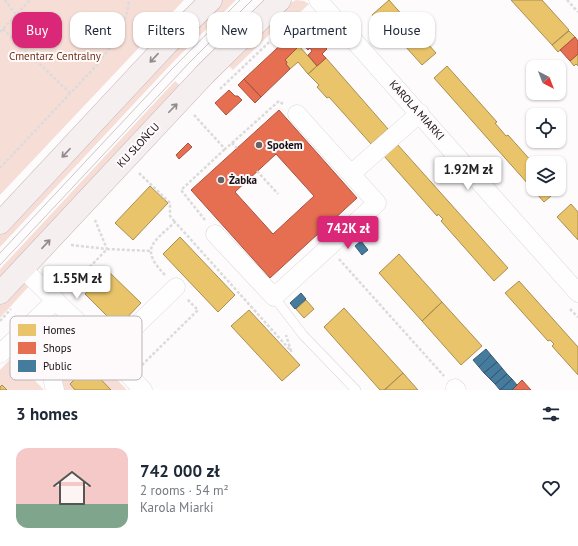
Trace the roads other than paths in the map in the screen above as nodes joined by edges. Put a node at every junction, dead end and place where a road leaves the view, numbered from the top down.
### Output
1 (211, 0) edge
2 (313, 5) edge
3 (281, 10) edge
4 (420, 113) junction
5 (297, 114) road end
6 (351, 174) junction
7 (0, 223) edge
8 (215, 234) road end
9 (23, 268) junction
10 (176, 287) road end
11 (0, 293) edge
12 (578, 293) edge
13 (62, 295) junction
14 (274, 297) junction
15 (40, 316) edge
16 (77, 316) edge
17 (142, 320) edge
18 (52, 380) edge
19 (134, 380) edge
20 (55, 390) edge
21 (143, 390) edge
22 (356, 390) edge

1 -> 7 main road
2 - 4 street, KAROLA MIARKI
9 -> 3 main road, KU SŁOŃCU
4 - 6 street
4 - 12 street, KAROLA MIARKI
5 - 6 street
6 - 14 street
8 - 14 street
9 - 11 main road, KU SŁOŃCU
9 - 13 street
10 - 17 street
13 - 15 street
13 - 16 street
14 - 22 lane
18 - 20 street
19 - 21 street

